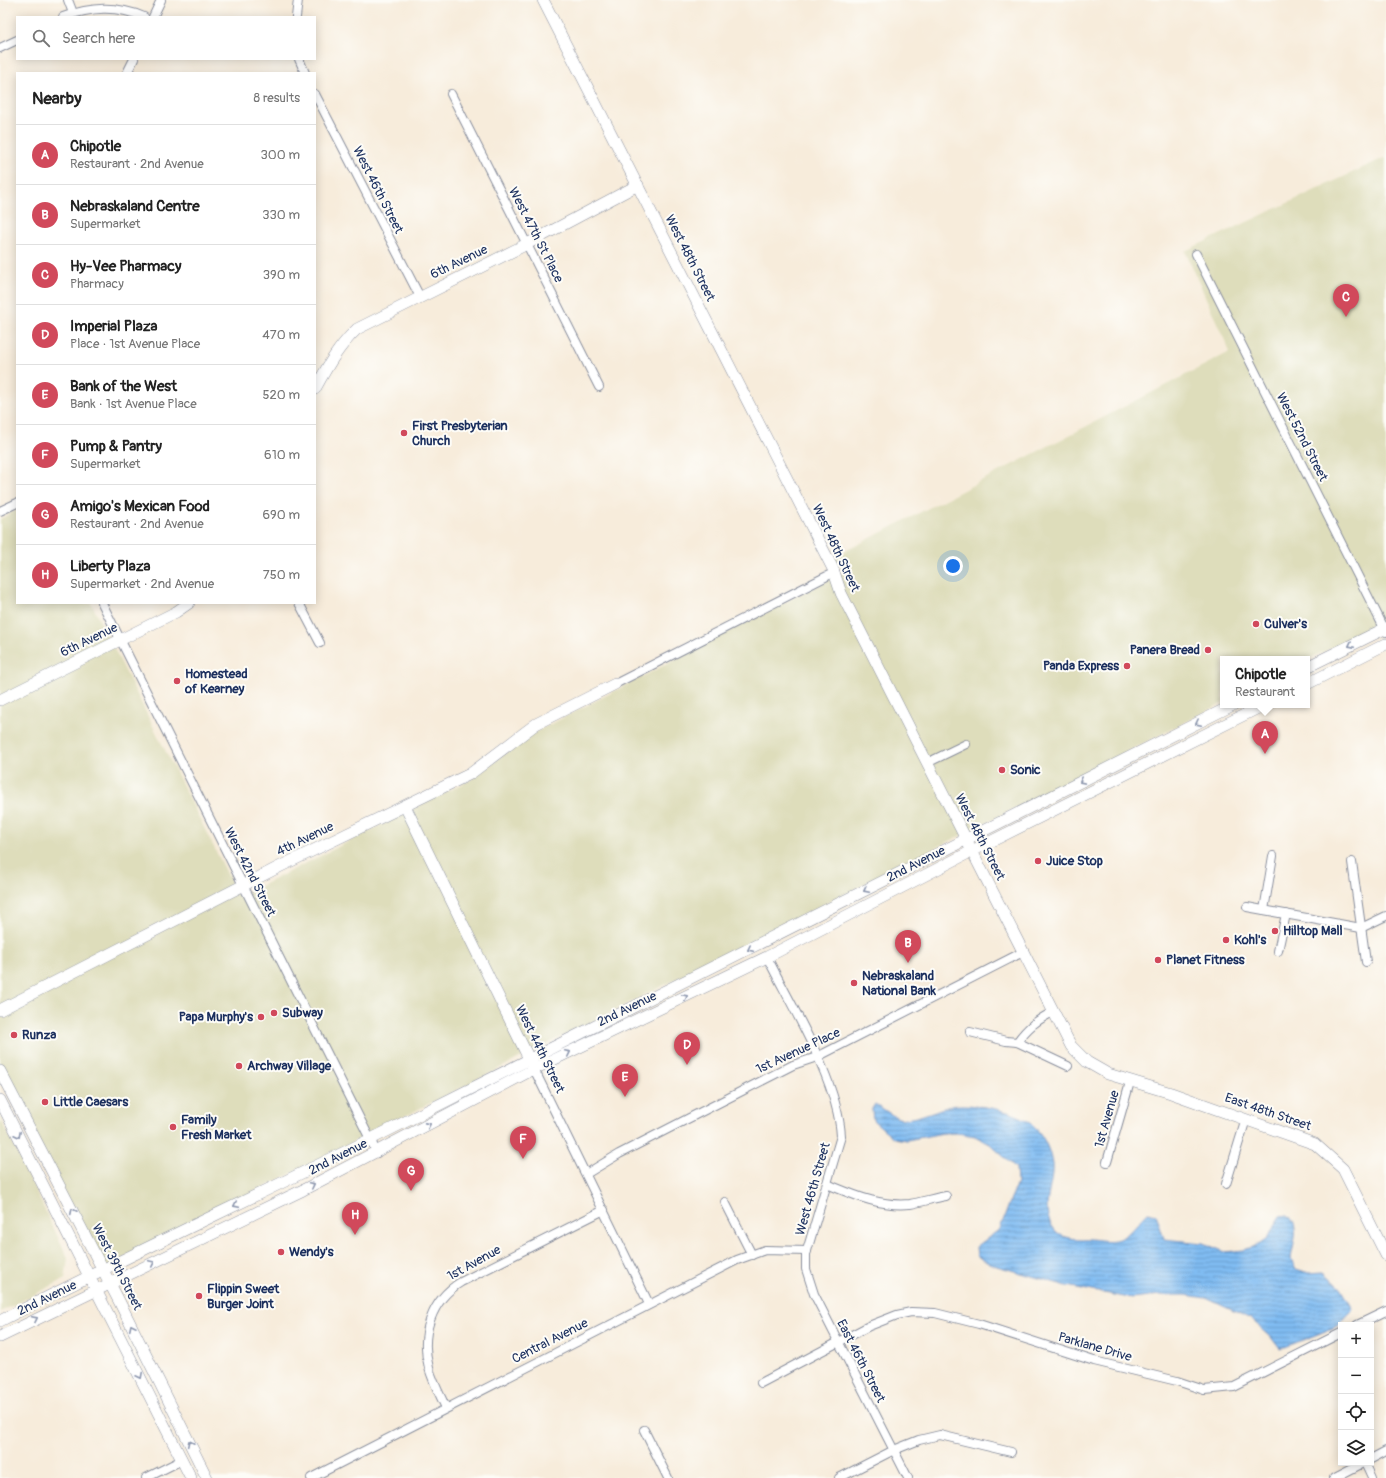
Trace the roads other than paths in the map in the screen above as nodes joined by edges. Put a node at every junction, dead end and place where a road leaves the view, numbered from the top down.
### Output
1 (68, 0) edge
2 (161, 0) edge
3 (298, 0) edge
4 (543, 0) edge
5 (72, 14) junction
6 (66, 16) edge
7 (141, 16) edge
8 (153, 16) edge
9 (296, 16) edge
10 (16, 40) edge
11 (0, 48) edge
12 (134, 60) edge
13 (299, 60) edge
14 (128, 72) edge
15 (304, 72) edge
16 (451, 94) dead end
17 (316, 96) edge
18 (638, 185) junction
19 (527, 244) junction
20 (1196, 254) dead end
21 (420, 297) junction
22 (316, 387) edge
23 (599, 387) dead end
24 (16, 503) edge
25 (0, 511) edge
26 (835, 572) junction
27 (102, 604) edge
28 (188, 604) edge
29 (300, 604) edge
30 (1385, 629) edge
31 (120, 640) junction
32 (320, 643) dead end
33 (1386, 644) edge
34 (1310, 666) edge
35 (1310, 682) edge
36 (615, 684) joint
37 (0, 700) edge
38 (1227, 708) edge
39 (1258, 708) edge
40 (966, 744) dead end
41 (927, 763) junction
42 (405, 806) junction
43 (966, 840) junction
44 (972, 851) junction
45 (1273, 856) dead end
46 (1352, 862) dead end
47 (244, 886) junction
48 (1247, 907) dead end
49 (1264, 910) junction
50 (1286, 914) junction
51 (1386, 916) edge
52 (1362, 928) junction
53 (1278, 951) dead end
54 (1023, 952) junction
55 (767, 957) junction
56 (1366, 962) dead end
57 (0, 1010) edge
58 (1053, 1012) junction
59 (970, 1032) dead end
60 (1017, 1042) junction
61 (817, 1058) junction
62 (532, 1065) junction
63 (1068, 1066) dead end
64 (0, 1071) edge
65 (1130, 1082) junction
66 (0, 1100) edge
67 (1246, 1119) junction
68 (370, 1140) junction
69 (377, 1153) junction
70 (1107, 1162) dead end
71 (586, 1174) junction
72 (827, 1184) junction
73 (1226, 1184) dead end
74 (946, 1196) dead end
75 (725, 1202) dead end
76 (604, 1210) junction
77 (807, 1251) junction
78 (752, 1254) junction
79 (1386, 1255) edge
80 (102, 1269) junction
81 (89, 1276) junction
82 (110, 1283) junction
83 (96, 1290) junction
84 (648, 1304) junction
85 (1386, 1312) edge
86 (0, 1321) edge
87 (1364, 1322) edge
88 (1338, 1335) edge
89 (0, 1336) edge
90 (838, 1342) junction
91 (761, 1383) dead end
92 (446, 1408) junction
93 (644, 1430) dead end
94 (894, 1450) junction
95 (1386, 1451) edge
96 (1011, 1452) dead end
97 (1374, 1457) edge
98 (182, 1460) junction
99 (1358, 1466) edge
100 (1366, 1466) edge
101 (146, 1478) edge
102 (191, 1478) edge
103 (207, 1478) edge
104 (311, 1478) edge
105 (668, 1478) edge
106 (839, 1478) edge
107 (908, 1478) edge
108 (1334, 1478) edge
109 (1372, 1478) edge

1 - 5 street
2 - 8 street
3 - 9 street
4 - 18 main road, West 48th Street
5 - 6 street
5 - 7 street
10 - 11 street
12 - 14 street
13 - 15 street
16 - 19 street, West 47th St Place
17 - 21 street, West 46th Street
18 - 19 main road, 6th Avenue
18 - 26 main road, West 48th Street
19 - 21 main road, 6th Avenue
19 - 23 street, West 47th St Place
20 - 30 street, West 52nd Street
21 - 22 main road, 6th Avenue
24 - 25 street
26 - 36 street
26 - 41 main road, West 48th Street
27 - 31 street, West 42nd Street
28 - 31 main road, 6th Avenue
29 - 32 street
30 -> 34 main road
31 - 37 main road, 6th Avenue
31 - 47 street, West 42nd Street
33 - 35 main road
36 - 42 main road, 4th Avenue
38 -> 43 main road, 2nd Avenue
39 - 44 main road, 2nd Avenue
40 - 41 street
41 - 43 main road, West 48th Street
42 - 47 main road, 4th Avenue
42 - 62 main road, West 44th Street
43 - 44 main road, West 48th Street
43 -> 62 main road, 2nd Avenue
44 - 54 main road, West 48th Street
44 - 55 main road, 2nd Avenue
45 - 49 street
46 - 52 street
47 - 57 main road, 4th Avenue
47 - 68 street, West 42nd Street
48 - 49 street
49 - 50 street
50 - 52 street
50 - 53 street
51 - 52 street
52 - 56 street
54 - 58 main road, West 48th Street
54 - 61 street, 1st Avenue Place
55 - 61 street, West 46th Street
62 -> 55 main road, 2nd Avenue
58 - 60 street
58 - 65 main road, West 48th Street
59 - 60 street
60 - 63 street
61 - 71 street, 1st Avenue Place
61 - 72 street, West 46th Street
62 - 68 main road, 2nd Avenue
69 -> 62 main road, 2nd Avenue
62 - 71 street, West 44th Street
80 -> 64 main road, West 39th Street
65 - 67 main road, East 48th Street
65 - 70 street, 1st Avenue
66 -> 81 main road
67 - 73 street
67 - 79 main road, East 48th Street
68 - 69 street, West 42nd Street
68 -> 80 main road, 2nd Avenue
82 -> 69 main road, 2nd Avenue
71 - 76 street, West 44th Street
72 - 74 street
72 - 77 street, West 46th Street
75 - 78 street
76 - 84 street, West 44th Street
76 - 92 street, 1st Avenue
77 - 78 street, Central Avenue
77 - 90 street, East 46th Street
78 - 84 street, Central Avenue
80 - 81 main road, 2nd Avenue
80 - 82 main road, West 39th Street
81 - 83 main road
81 - 86 main road, 2nd Avenue
82 - 83 main road, 2nd Avenue
103 -> 82 main road, West 39th Street
89 -> 83 main road, 2nd Avenue
83 -> 98 main road
84 - 92 street, Central Avenue
85 - 87 street
88 - 90 street, Parklane Drive
90 - 91 street, Parklane Drive
90 - 94 street, East 46th Street
92 - 104 street, Central Avenue
93 - 105 street
94 - 96 street
94 - 106 street
94 - 107 street, East 46th Street
95 - 97 street
98 - 101 street
98 - 102 main road
99 - 108 street
100 - 109 street

